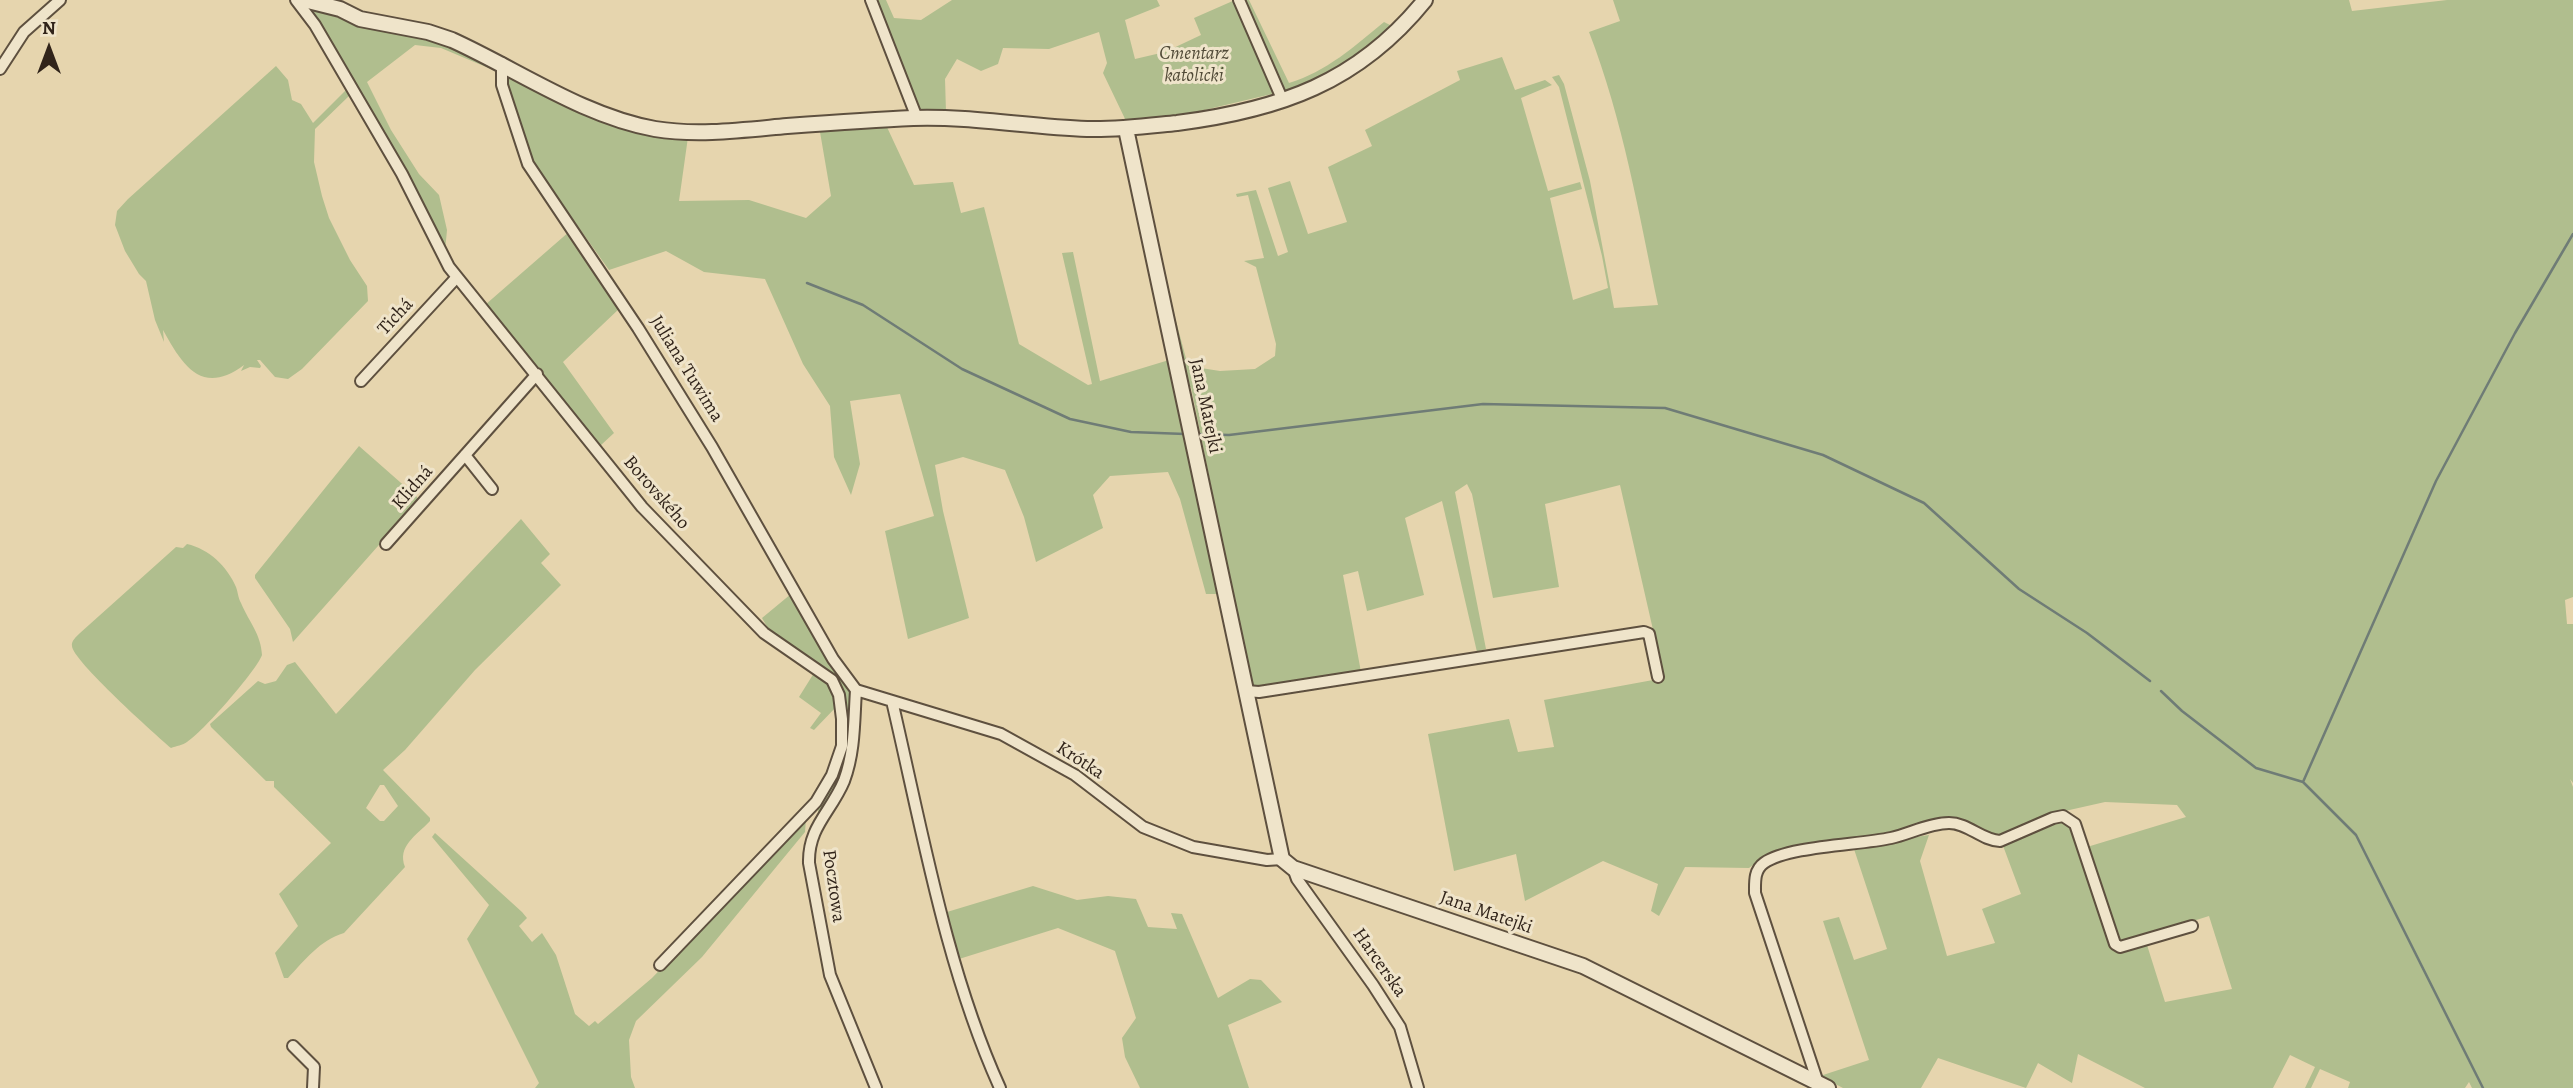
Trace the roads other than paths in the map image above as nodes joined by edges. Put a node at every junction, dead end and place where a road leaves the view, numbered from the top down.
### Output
1 (60, 0) edge
2 (296, 0) edge
3 (871, 0) edge
4 (1239, 0) edge
5 (1425, 0) edge
6 (310, 8) edge
7 (502, 63) junction
8 (0, 68) edge
9 (1283, 101) junction
10 (917, 118) junction
11 (1126, 129) junction
12 (457, 277) junction
13 (537, 374) junction
14 (360, 382) dead end
15 (465, 455) junction
16 (492, 489) dead end
17 (386, 544) dead end
18 (1658, 677) dead end
19 (856, 690) junction
20 (1246, 691) junction
21 (892, 701) junction
22 (1287, 863) junction
23 (2192, 926) dead end
24 (660, 965) dead end
25 (293, 1045) dead end
26 (1822, 1086) edge
27 (313, 1088) edge
28 (876, 1088) edge
29 (1000, 1088) edge
30 (1418, 1088) edge

1 - 8 street
2 - 6 street, Borovského
3 - 10 street
4 - 9 street
5 - 9 street
6 - 7 street
6 - 12 street, Borovského
7 - 10 street
7 - 19 street, Juliana Tuwima
9 - 11 street
10 - 11 street
11 - 20 street, Jana Matejki
12 - 13 street, Borovského
12 - 14 street, Tichá
13 - 15 street, Klidná
13 - 24 street, Borovského
15 - 16 street
15 - 17 street, Klidná
18 - 20 street
19 - 21 street, Krótka
19 - 28 street, Pocztowa
20 - 22 street, Jana Matejki
21 - 22 street, Krótka
21 - 29 street
22 - 26 street, Jana Matejki
22 - 30 street, Harcerska
23 - 26 street
25 - 27 street

